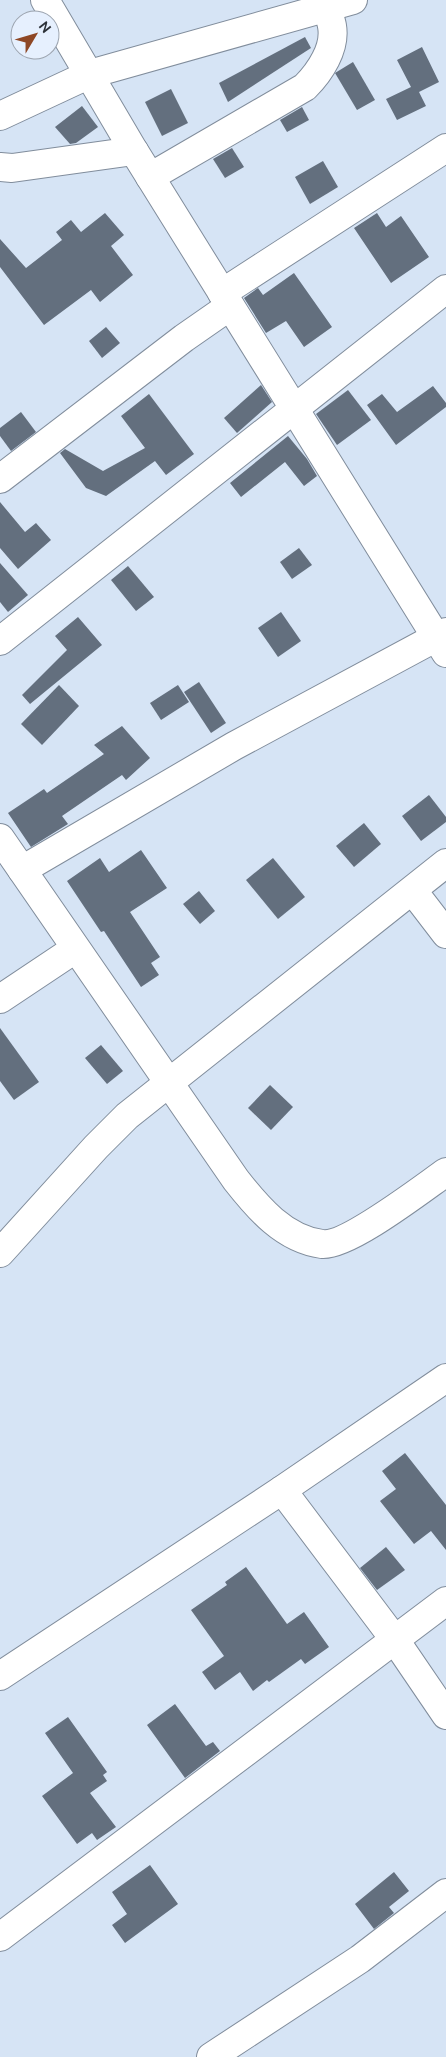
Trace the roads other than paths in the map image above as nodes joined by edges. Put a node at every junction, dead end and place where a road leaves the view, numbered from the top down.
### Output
1 (45, 0) edge
2 (345, 2) edge
3 (90, 74) junction
4 (0, 116) edge
5 (446, 148) edge
6 (134, 151) junction
7 (0, 167) edge
8 (150, 177) junction
9 (446, 289) edge
10 (226, 300) junction
11 (294, 408) junction
12 (0, 479) edge
13 (443, 640) edge
14 (0, 641) edge
15 (0, 838) edge
16 (446, 863) edge
17 (22, 870) junction
18 (413, 891) junction
19 (446, 934) edge
20 (75, 949) junction
21 (0, 999) edge
22 (167, 1082) junction
23 (446, 1172) edge
24 (0, 1253) edge
25 (446, 1378) edge
26 (282, 1490) junction
27 (446, 1601) edge
28 (395, 1640) junction
29 (0, 1676) edge
30 (446, 1715) edge
31 (446, 1893) edge
32 (0, 1937) edge
33 (211, 2057) edge

1 - 3 street
2 - 3 street
2 - 8 street
3 - 4 street
3 - 6 street
5 - 10 street
6 - 7 street
6 - 8 street
8 - 10 street
9 - 11 street
10 - 11 street
10 - 12 street
11 - 13 street
11 - 14 street
13 - 17 street
15 - 17 street
16 - 18 street
17 - 20 street
18 - 19 street
18 - 22 street
20 - 21 street
20 - 22 street
22 - 23 street
22 - 24 street
25 - 26 street
26 - 28 street
26 - 29 street
27 - 28 street
28 - 30 street
28 - 32 street
31 - 33 street

